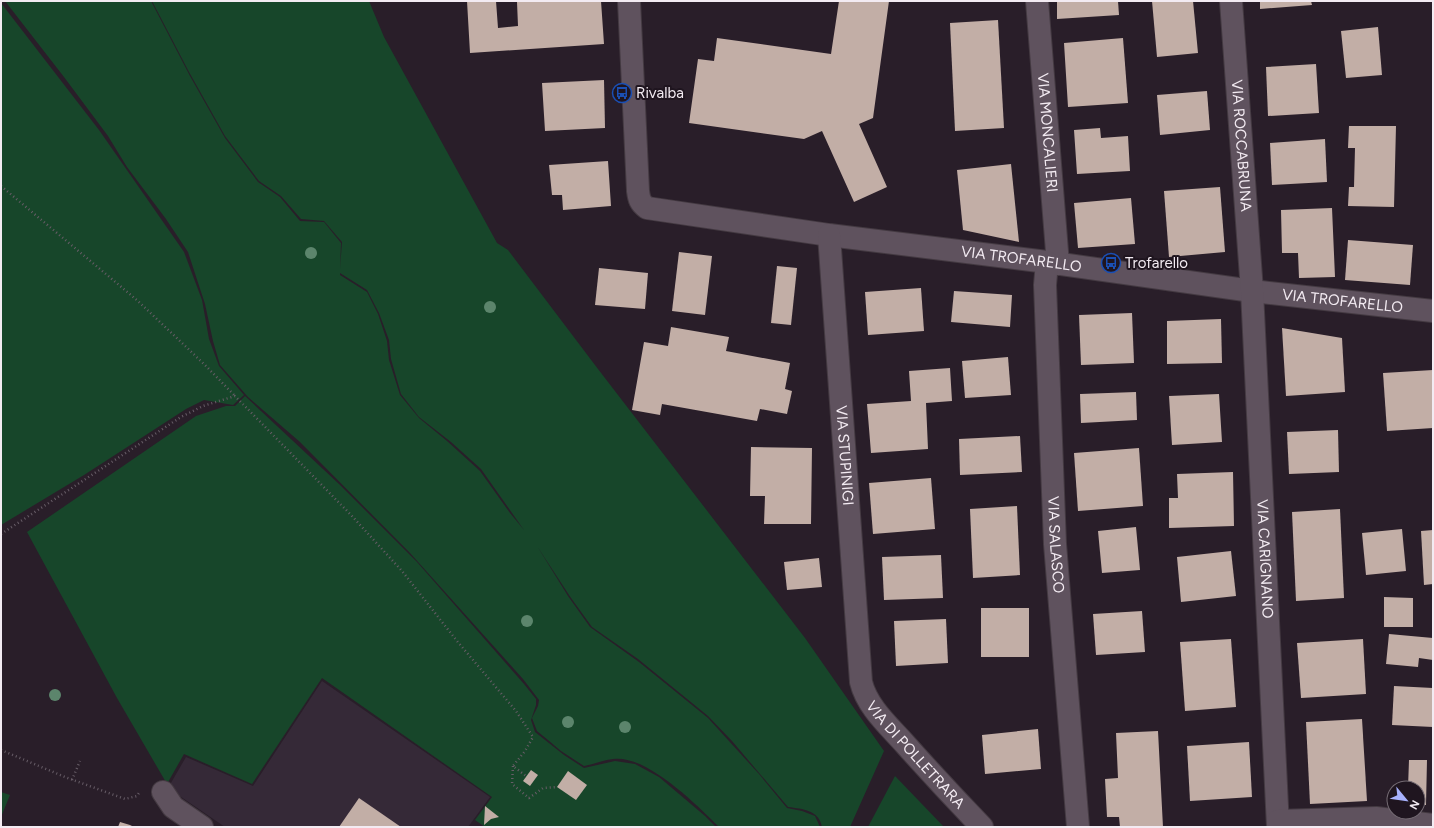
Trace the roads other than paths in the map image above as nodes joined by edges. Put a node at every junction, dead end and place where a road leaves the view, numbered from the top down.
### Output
1 (629, 1) edge
2 (1037, 1) edge
3 (1231, 1) edge
4 (829, 235) junction
5 (1052, 263) junction
6 (1252, 291) junction
7 (1433, 311) edge
8 (860, 676) joint
9 (163, 792) road end
10 (1278, 824) edge
11 (1433, 825) edge
12 (202, 827) edge
13 (982, 827) edge
14 (1078, 827) edge

1 - 4 street, VIA TROFARELLO
2 - 5 street, VIA MONCALIERI
3 - 6 street, VIA ROCCABRUNA
4 - 5 street, VIA TROFARELLO
4 - 8 street, VIA STUPINIGI
5 - 6 street, VIA TROFARELLO
5 - 14 street, VIA SALASCO
6 - 7 street, VIA TROFARELLO
6 - 10 street, VIA CARIGNANO
8 - 13 street, VIA DI POLLETRARA
9 - 12 street
10 - 11 street

